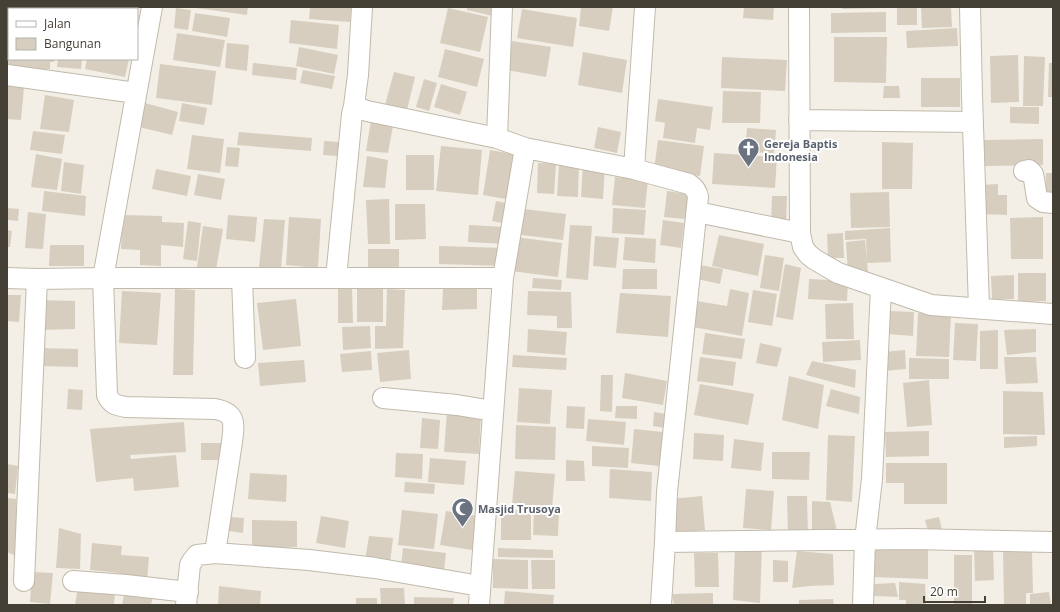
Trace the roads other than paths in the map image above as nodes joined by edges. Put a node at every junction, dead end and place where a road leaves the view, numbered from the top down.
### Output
1 (152, 7) edge
2 (362, 7) edge
3 (502, 7) edge
4 (645, 7) edge
5 (799, 7) edge
6 (970, 7) edge
7 (7, 75) edge
8 (136, 93) junction
9 (354, 106) junction
10 (799, 120) junction
11 (973, 122) junction
12 (496, 138) junction
13 (525, 148) junction
14 (634, 169) junction
15 (1024, 171) dead end
16 (1053, 203) edge
17 (697, 212) junction
18 (800, 233) junction
19 (7, 278) edge
20 (103, 278) junction
21 (242, 278) junction
22 (336, 278) junction
23 (503, 278) junction
24 (36, 279) junction
25 (881, 288) junction
26 (980, 308) junction
27 (1053, 314) edge
28 (245, 358) dead end
29 (383, 398) dead end
30 (493, 411) junction
31 (865, 540) junction
32 (665, 542) junction
33 (1053, 542) edge
34 (216, 553) junction
35 (24, 581) dead end
36 (73, 581) dead end
37 (479, 596) edge
38 (187, 598) edge
39 (662, 605) edge
40 (863, 605) edge

1 - 8 street
2 - 9 street
3 - 12 street
4 - 14 street
5 - 10 street
6 - 11 street
7 - 8 street
8 - 20 street
9 - 12 street
9 - 22 street
10 - 11 street
10 - 18 street
11 - 26 street
12 - 13 street
13 - 14 street
13 - 23 street
14 - 17 street
15 - 16 street
17 - 18 street
17 - 32 street
18 - 25 street
19 - 24 street
20 - 21 street
20 - 24 street
20 - 34 street
21 - 22 street
21 - 28 street
22 - 23 street
23 - 30 street
24 - 35 street
25 - 26 street
25 - 31 street
26 - 27 street
29 - 30 street
30 - 37 street
31 - 32 street
31 - 33 street
31 - 40 street
32 - 39 street
34 - 37 street
34 - 38 street
36 - 38 street

